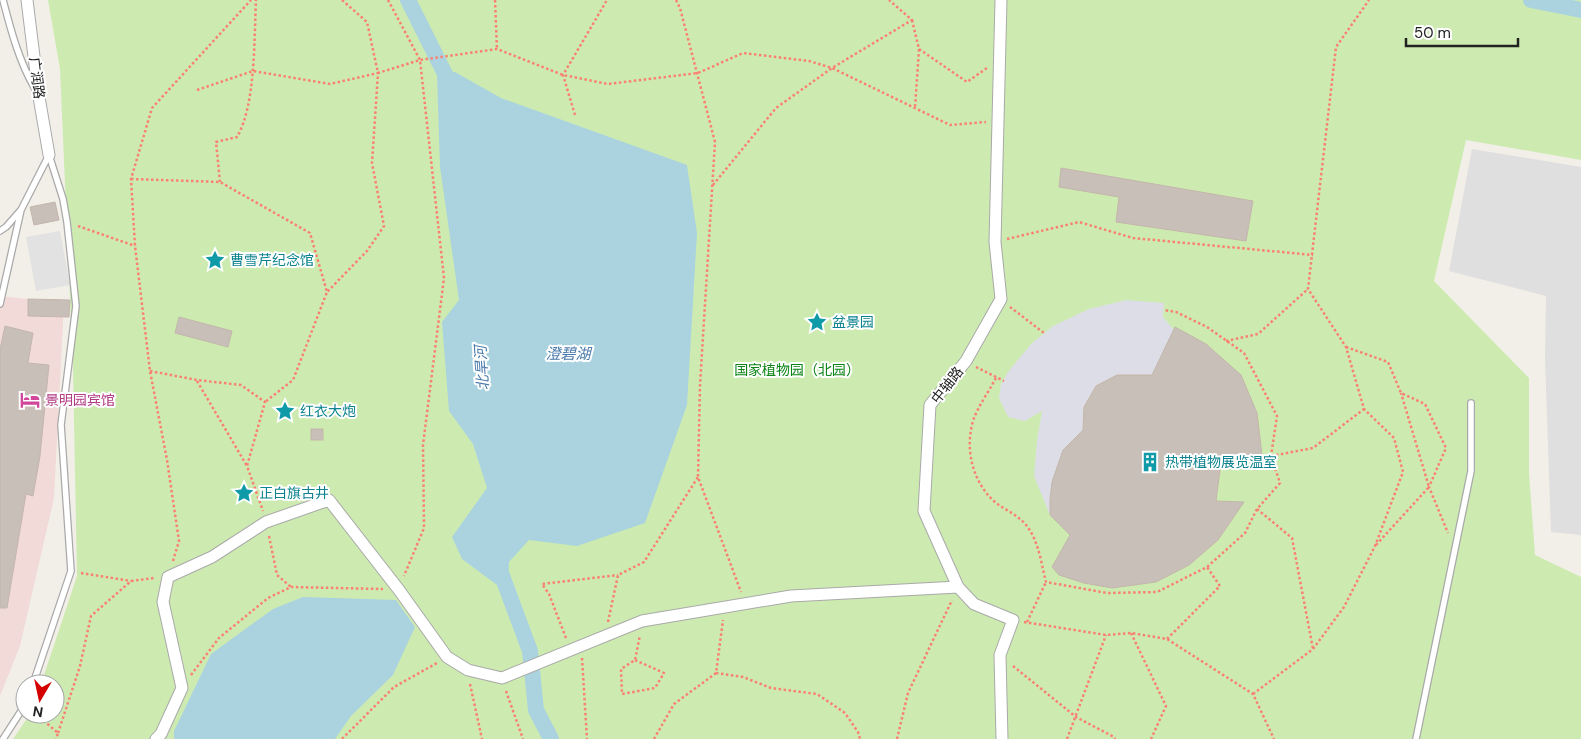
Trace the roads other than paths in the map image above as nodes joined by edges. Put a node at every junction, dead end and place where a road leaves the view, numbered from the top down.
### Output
1 (3, 0) edge
2 (27, 0) edge
3 (1001, 0) edge
4 (39, 97) junction
5 (49, 155) junction
6 (21, 210) junction
7 (0, 231) edge
8 (0, 304) edge
9 (1471, 403) dead end
10 (958, 587) junction
11 (35, 674) edge
12 (15, 721) edge
13 (3, 739) edge
14 (156, 739) edge
15 (1002, 739) edge
16 (1416, 739) edge

1 - 4 lane
2 - 4 street, 广润路
3 - 10 street, 中轴路
4 - 5 street, 广润路
5 - 6 lane
5 - 11 lane
6 - 7 lane
6 - 8 lane
9 - 16 lane
10 - 14 street
10 - 15 street, 中轴路
12 - 13 lane

